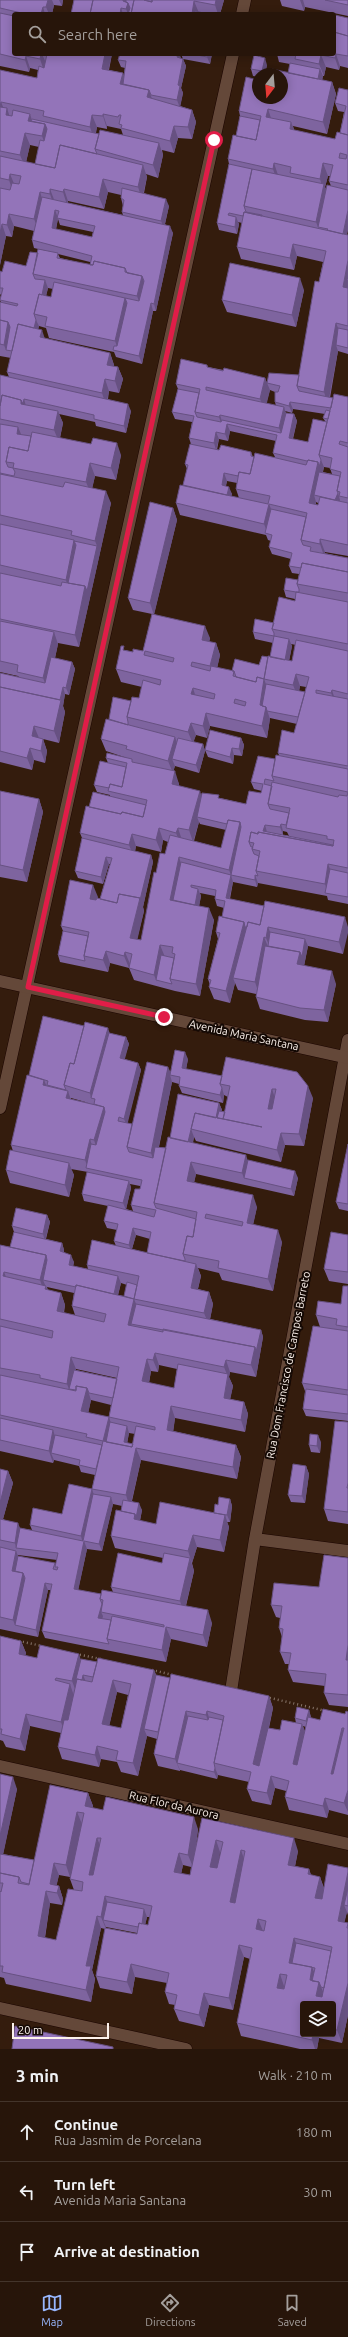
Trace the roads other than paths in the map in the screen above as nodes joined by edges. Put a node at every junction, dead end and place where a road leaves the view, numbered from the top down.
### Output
1 (245, 0) edge
2 (242, 12) edge
3 (233, 56) edge
4 (0, 981) edge
5 (28, 987) junction
6 (348, 1040) edge
7 (346, 1057) edge
8 (0, 1108) edge
9 (255, 1539) junction
10 (348, 1551) edge
11 (231, 1691) edge
12 (0, 1766) edge
13 (348, 1844) edge
14 (0, 2008) edge
15 (186, 2049) edge

1 - 2 street
3 - 5 street
4 - 5 street, Avenida Maria Santana
5 - 7 street, Avenida Maria Santana
5 - 8 street
6 - 7 street, Rua Dom Francisco de Campos Barreto
7 - 9 street, Rua Dom Francisco de Campos Barreto
9 - 10 street
9 - 11 street, Rua Dom Francisco de Campos Barreto
12 - 13 street, Rua Flor da Aurora
14 - 15 street

